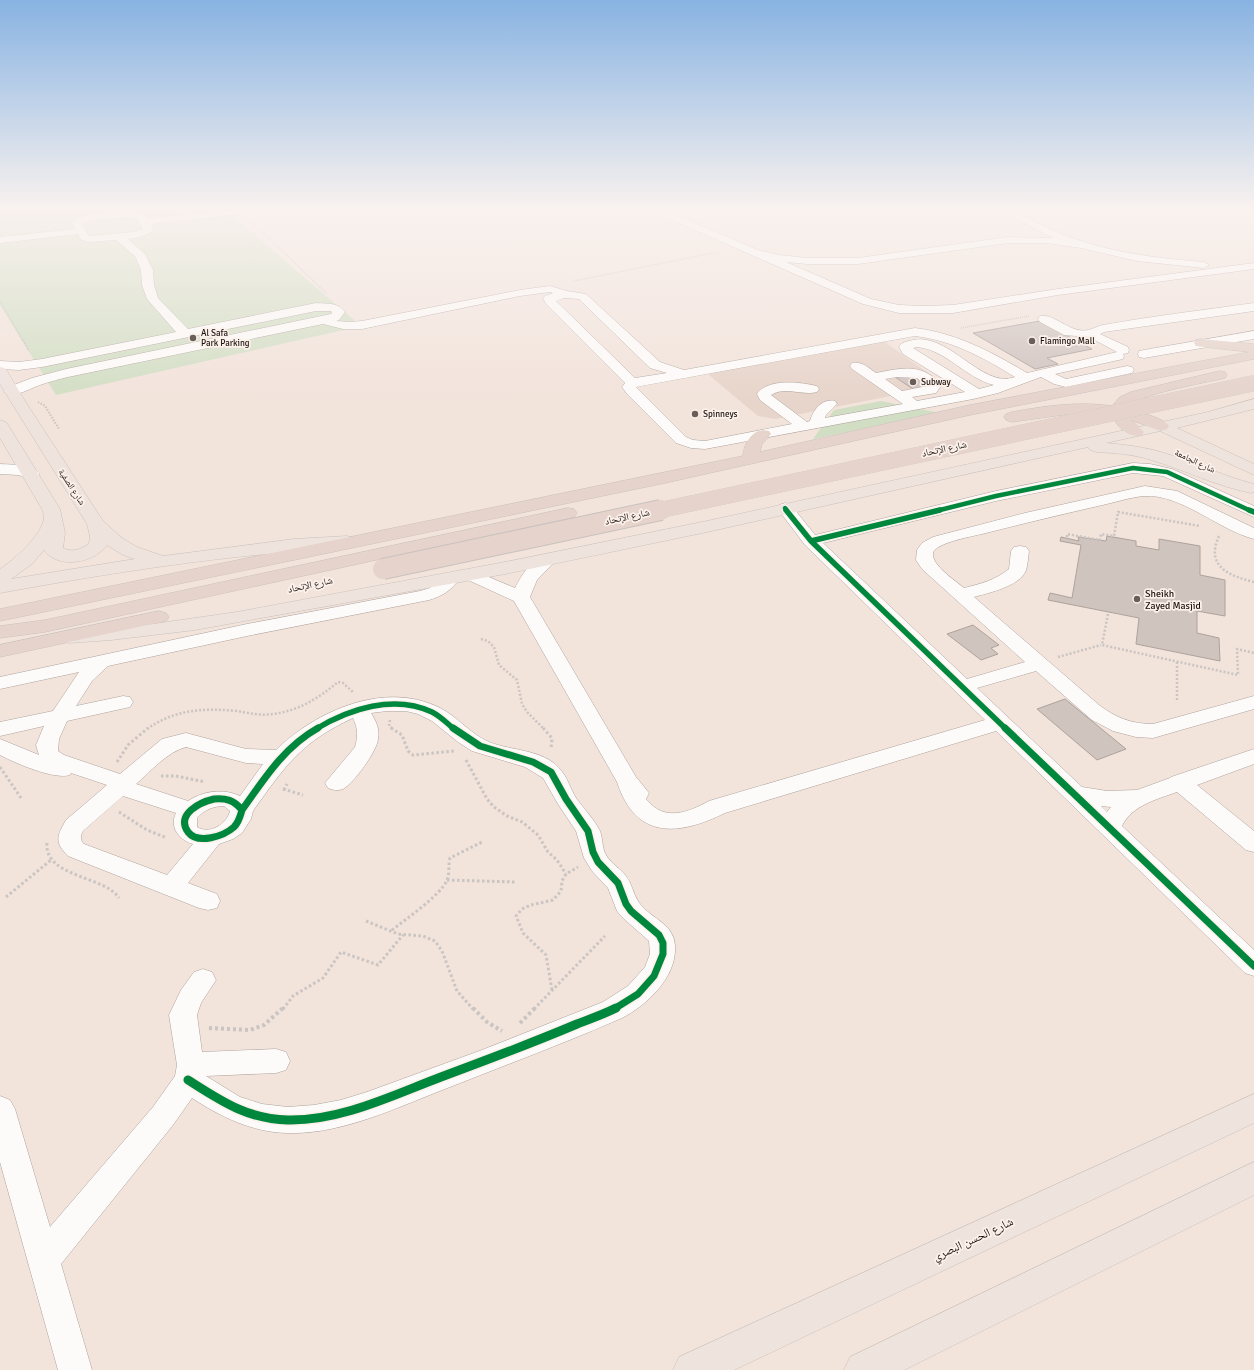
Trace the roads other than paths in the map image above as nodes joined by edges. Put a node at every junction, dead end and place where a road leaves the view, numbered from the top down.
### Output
1 (147, 274) edge
2 (802, 274) edge
3 (839, 274) edge
4 (1194, 274) edge
5 (564, 294) junction
6 (846, 294) junction
7 (1254, 307) edge
8 (1044, 319) road end
9 (324, 320) junction
10 (185, 334) junction
11 (1093, 334) junction
12 (897, 335) junction
13 (1254, 336) edge
14 (1201, 343) junction
15 (913, 344) junction
16 (1254, 348) edge
17 (1120, 353) junction
18 (1254, 355) edge
19 (54, 360) junction
20 (650, 361) junction
21 (0, 365) edge
22 (617, 366) junction
23 (857, 366) dead end
24 (1254, 366) edge
25 (1127, 370) dead end
26 (0, 371) edge
27 (66, 373) junction
28 (685, 373) junction
29 (1043, 373) junction
30 (1221, 375) junction
31 (1025, 378) junction
32 (632, 383) junction
33 (873, 383) junction
34 (1254, 383) edge
35 (1011, 384) junction
36 (812, 389) dead end
37 (11, 390) junction
38 (1147, 392) junction
39 (977, 394) junction
40 (900, 396) junction
41 (931, 403) junction
42 (830, 404) dead end
43 (1250, 405) edge
44 (915, 406) junction
45 (970, 410) junction
46 (1118, 411) junction
47 (1032, 412) junction
48 (1210, 416) junction
49 (0, 425) edge
50 (810, 425) junction
51 (1136, 432) junction
52 (762, 434) junction
53 (1159, 434) junction
54 (1074, 446) junction
55 (16, 451) junction
56 (752, 459) junction
57 (1233, 461) junction
58 (0, 462) edge
59 (0, 469) edge
60 (1254, 470) edge
61 (32, 474) junction
62 (1252, 488) edge
63 (996, 496) junction
64 (785, 508) junction
65 (1254, 512) edge
66 (1025, 518) junction
67 (53, 519) junction
68 (96, 524) junction
69 (1254, 534) edge
70 (811, 541) junction
71 (347, 542) junction
72 (1020, 551) dead end
73 (177, 560) junction
74 (547, 560) junction
75 (472, 575) junction
76 (0, 578) edge
77 (450, 579) junction
78 (0, 587) edge
79 (961, 595) junction
80 (521, 597) junction
81 (0, 615) edge
82 (0, 632) edge
83 (66, 637) junction
84 (0, 651) edge
85 (101, 662) junction
86 (1039, 663) junction
87 (0, 683) edge
88 (963, 686) junction
89 (123, 702) dead end
90 (358, 702) junction
91 (1254, 702) edge
92 (61, 715) junction
93 (999, 722) junction
94 (0, 729) edge
95 (0, 746) edge
96 (1254, 756) edge
97 (42, 757) junction
98 (280, 757) junction
99 (1179, 782) junction
100 (336, 783) dead end
101 (116, 791) junction
102 (1075, 794) junction
103 (1139, 798) junction
104 (191, 810) junction
105 (242, 810) junction
106 (1110, 828) junction
107 (211, 838) junction
108 (1254, 844) edge
109 (171, 887) junction
110 (208, 901) dead end
111 (1254, 966) edge
112 (203, 980) dead end
113 (276, 1061) dead end
114 (190, 1073) junction
115 (1254, 1108) edge
116 (0, 1109) edge
117 (1254, 1178) edge
118 (43, 1260) junction
119 (75, 1370) edge
120 (692, 1370) edge
121 (863, 1370) edge

1 - 10 street
2 - 6 street
3 - 6 street
4 - 6 street
5 - 9 street
5 - 20 street
5 - 22 street
7 - 11 street
8 - 11 street
9 - 10 street
9 - 27 street
10 - 19 street
11 - 17 street
12 - 15 street
12 - 28 street
12 - 31 street
13 - 14 street
14 - 16 highway
14 - 17 street
15 - 35 street
15 - 39 street
17 - 29 street
18 - 45 highway
19 - 21 street
19 - 27 street
20 - 22 street
20 - 28 street
22 - 32 street
23 - 33 street
24 - 30 highway
25 - 29 street
26 - 37 main road, شارع الصفية
27 - 37 street
28 - 32 street
29 - 31 street
30 - 38 highway
30 - 47 highway
31 - 35 street
32 - 52 street
33 - 40 street
33 - 40 street
34 - 83 highway, شارع الإتحاد, bridge
35 - 39 street
36 - 50 street
37 - 68 main road, شارع الصفية
38 - 43 main road
38 - 46 highway
39 - 41 street
40 - 44 street
41 - 44 street
41 - 45 highway
42 - 50 street
43 - 48 main road
44 - 50 street
45 - 56 highway
46 - 47 highway
46 - 51 highway
46 - 53 highway
47 - 54 main road
47 - 82 highway
48 - 53 main road
48 - 57 main road
49 - 55 main road
50 - 52 street
51 - 53 main road, شارع الجامعة
51 - 54 main road
52 - 56 highway
53 - 57 main road, شارع الجامعة
53 - 62 main road, شارع الجامعة
54 - 62 main road
54 - 64 main road
55 - 58 street
55 - 61 main road
56 - 71 highway
57 - 60 main road, شارع الجامعة
59 - 61 street
61 - 67 main road
63 - 65 street
63 - 66 street
63 - 70 street
64 - 70 street
64 - 74 main road
66 - 69 street
66 - 79 street
67 - 68 main road
67 - 76 main road
68 - 73 main road, شارع الصفية
70 - 88 street
71 - 73 main road
71 - 81 highway
72 - 79 street
73 - 78 main road
74 - 75 main road
74 - 80 street
75 - 77 main road
75 - 80 street
77 - 83 main road
77 - 85 street
79 - 86 street
80 - 93 street
83 - 84 highway, شارع الإتحاد
85 - 87 street
85 - 92 street
86 - 88 street
86 - 91 street
88 - 93 street
89 - 92 street
90 - 98 street
90 - 100 street
90 - 114 street
92 - 94 street
92 - 97 street
93 - 102 street
95 - 97 street
96 - 99 street
97 - 101 street
98 - 101 street
98 - 105 street
99 - 103 street
99 - 108 street
101 - 104 street
101 - 109 street
102 - 103 street
102 - 106 street
103 - 106 street
104 - 105 street
104 - 107 street
105 - 107 street
106 - 111 street
107 - 109 street
109 - 110 street
112 - 114 street
113 - 114 street
114 - 118 street
115 - 120 main road, شارع الحسن البصري
116 - 118 street
117 - 121 main road
118 - 119 street

